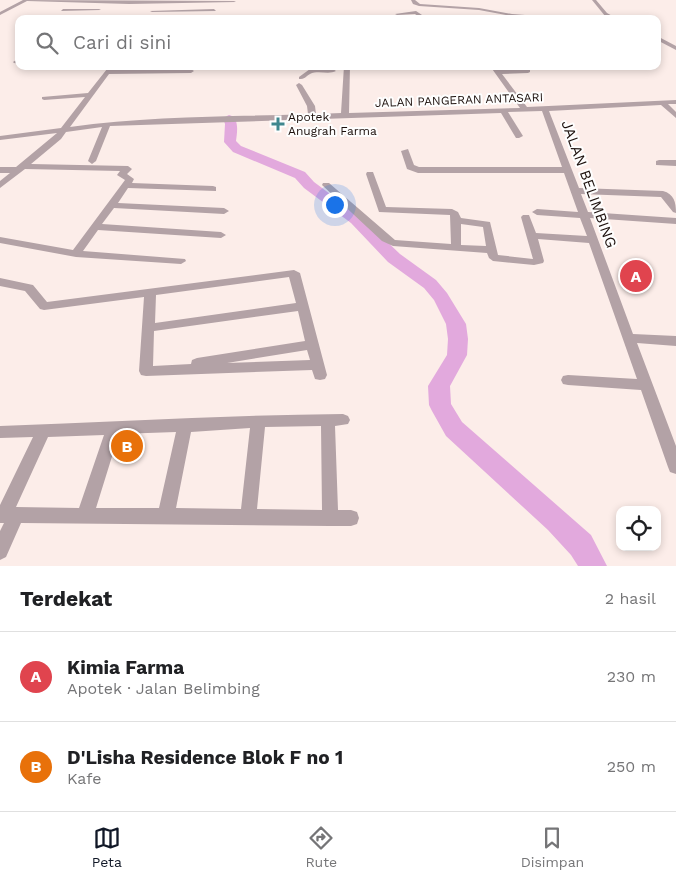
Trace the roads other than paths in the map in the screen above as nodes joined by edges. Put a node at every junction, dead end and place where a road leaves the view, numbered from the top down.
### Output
1 (413, 0) edge
2 (594, 0) edge
3 (24, 1) edge
4 (159, 1) edge
5 (234, 2) dead end
6 (10, 3) dead end
7 (63, 10) dead end
8 (106, 10) dead end
9 (143, 10) dead end
10 (153, 10) junction
11 (214, 10) dead end
12 (0, 14) edge
13 (397, 14) dead end
14 (149, 15) edge
15 (420, 15) edge
16 (514, 15) edge
17 (607, 15) edge
18 (661, 40) edge
19 (676, 48) edge
20 (110, 70) edge
21 (164, 70) edge
22 (321, 70) edge
23 (336, 70) edge
24 (347, 70) edge
25 (497, 70) edge
26 (512, 70) edge
27 (190, 71) dead end
28 (528, 71) dead end
29 (347, 75) junction
30 (91, 96) junction
31 (44, 98) dead end
32 (676, 102) edge
33 (663, 103) junction
34 (524, 109) junction
35 (545, 109) junction
36 (503, 110) junction
37 (345, 114) junction
38 (312, 115) junction
39 (676, 116) edge
40 (107, 124) junction
41 (64, 129) junction
42 (519, 136) dead end
43 (0, 138) edge
44 (405, 151) dead end
45 (92, 162) dead end
46 (658, 163) dead end
47 (676, 163) edge
48 (20, 168) junction
49 (0, 170) edge
50 (567, 170) junction
51 (370, 174) dead end
52 (0, 185) edge
53 (125, 185) junction
54 (326, 185) dead end
55 (213, 189) dead end
56 (576, 191) junction
57 (111, 205) junction
58 (382, 210) junction
59 (676, 210) edge
60 (224, 211) dead end
61 (358, 212) junction
62 (537, 212) dead end
63 (584, 215) junction
64 (526, 217) dead end
65 (456, 221) junction
66 (676, 221) edge
67 (95, 227) junction
68 (221, 235) dead end
69 (532, 236) junction
70 (0, 240) edge
71 (594, 240) junction
72 (456, 247) junction
73 (492, 250) junction
74 (76, 254) junction
75 (181, 261) dead end
76 (0, 282) edge
77 (150, 293) junction
78 (302, 306) junction
79 (148, 328) junction
80 (630, 338) junction
81 (676, 341) edge
82 (312, 345) junction
83 (146, 371) junction
84 (568, 380) dead end
85 (646, 385) junction
86 (258, 421) junction
87 (185, 426) junction
88 (113, 429) junction
89 (44, 430) junction
90 (0, 432) edge
91 (676, 467) edge
92 (7, 515) edge
93 (85, 515) junction
94 (166, 515) junction
95 (248, 517) junction
96 (330, 518) junction
97 (351, 518) dead end
98 (0, 551) edge

1 - 16 street
2 - 17 street
3 - 4 street
3 - 6 street
3 - 12 street
4 - 5 street
4 - 10 street
7 - 8 street
9 - 10 street
10 - 11 street
10 - 14 street
13 - 15 street
18 - 19 street
20 - 30 street
21 - 27 street
22 - 38 street
23 - 29 street
24 - 29 street
25 - 34 street
26 - 28 street
29 - 37 street
30 - 31 street
30 - 41 street
32 - 33 street, JALAN PANGERAN ANTASARI
33 - 35 street, JALAN PANGERAN ANTASARI
33 - 39 street
34 - 35 street, JALAN PANGERAN ANTASARI
34 - 36 street, JALAN PANGERAN ANTASARI
35 - 50 street, JALAN BELIMBING
36 - 37 street, JALAN PANGERAN ANTASARI
36 - 42 street
37 - 38 street, JALAN PANGERAN ANTASARI
38 - 40 street, JALAN PANGERAN ANTASARI
40 - 41 street, JALAN PANGERAN ANTASARI
40 - 45 street
41 - 43 street, JALAN PANGERAN ANTASARI
41 - 48 street
44 - 50 street
46 - 47 street
48 - 49 street
48 - 52 street
48 - 53 street
50 - 56 street, JALAN BELIMBING
51 - 58 street
53 - 55 street
53 - 57 street
54 - 61 street
56 - 59 street
56 - 63 street, JALAN BELIMBING
57 - 60 street
57 - 67 street
58 - 61 street
58 - 65 street
61 - 72 street
62 - 63 street
63 - 66 street
63 - 71 street, JALAN BELIMBING
64 - 69 street
65 - 72 street
65 - 73 street
67 - 68 street
67 - 74 street
69 - 71 street
69 - 73 street
70 - 74 street
71 - 80 street, JALAN BELIMBING
72 - 73 street
74 - 75 street
76 - 77 street
77 - 78 street
77 - 79 street
78 - 79 street
78 - 82 street
79 - 83 street
80 - 81 street
80 - 85 street, JALAN BELIMBING
82 - 83 street
82 - 83 street
84 - 85 street
85 - 91 street, JALAN BELIMBING
86 - 87 street
86 - 95 street
86 - 96 street
87 - 88 street
87 - 94 street
88 - 89 street
88 - 93 street
89 - 90 street
89 - 92 street
92 - 93 street
92 - 98 street
93 - 94 street
94 - 95 street
95 - 96 street
96 - 97 street

